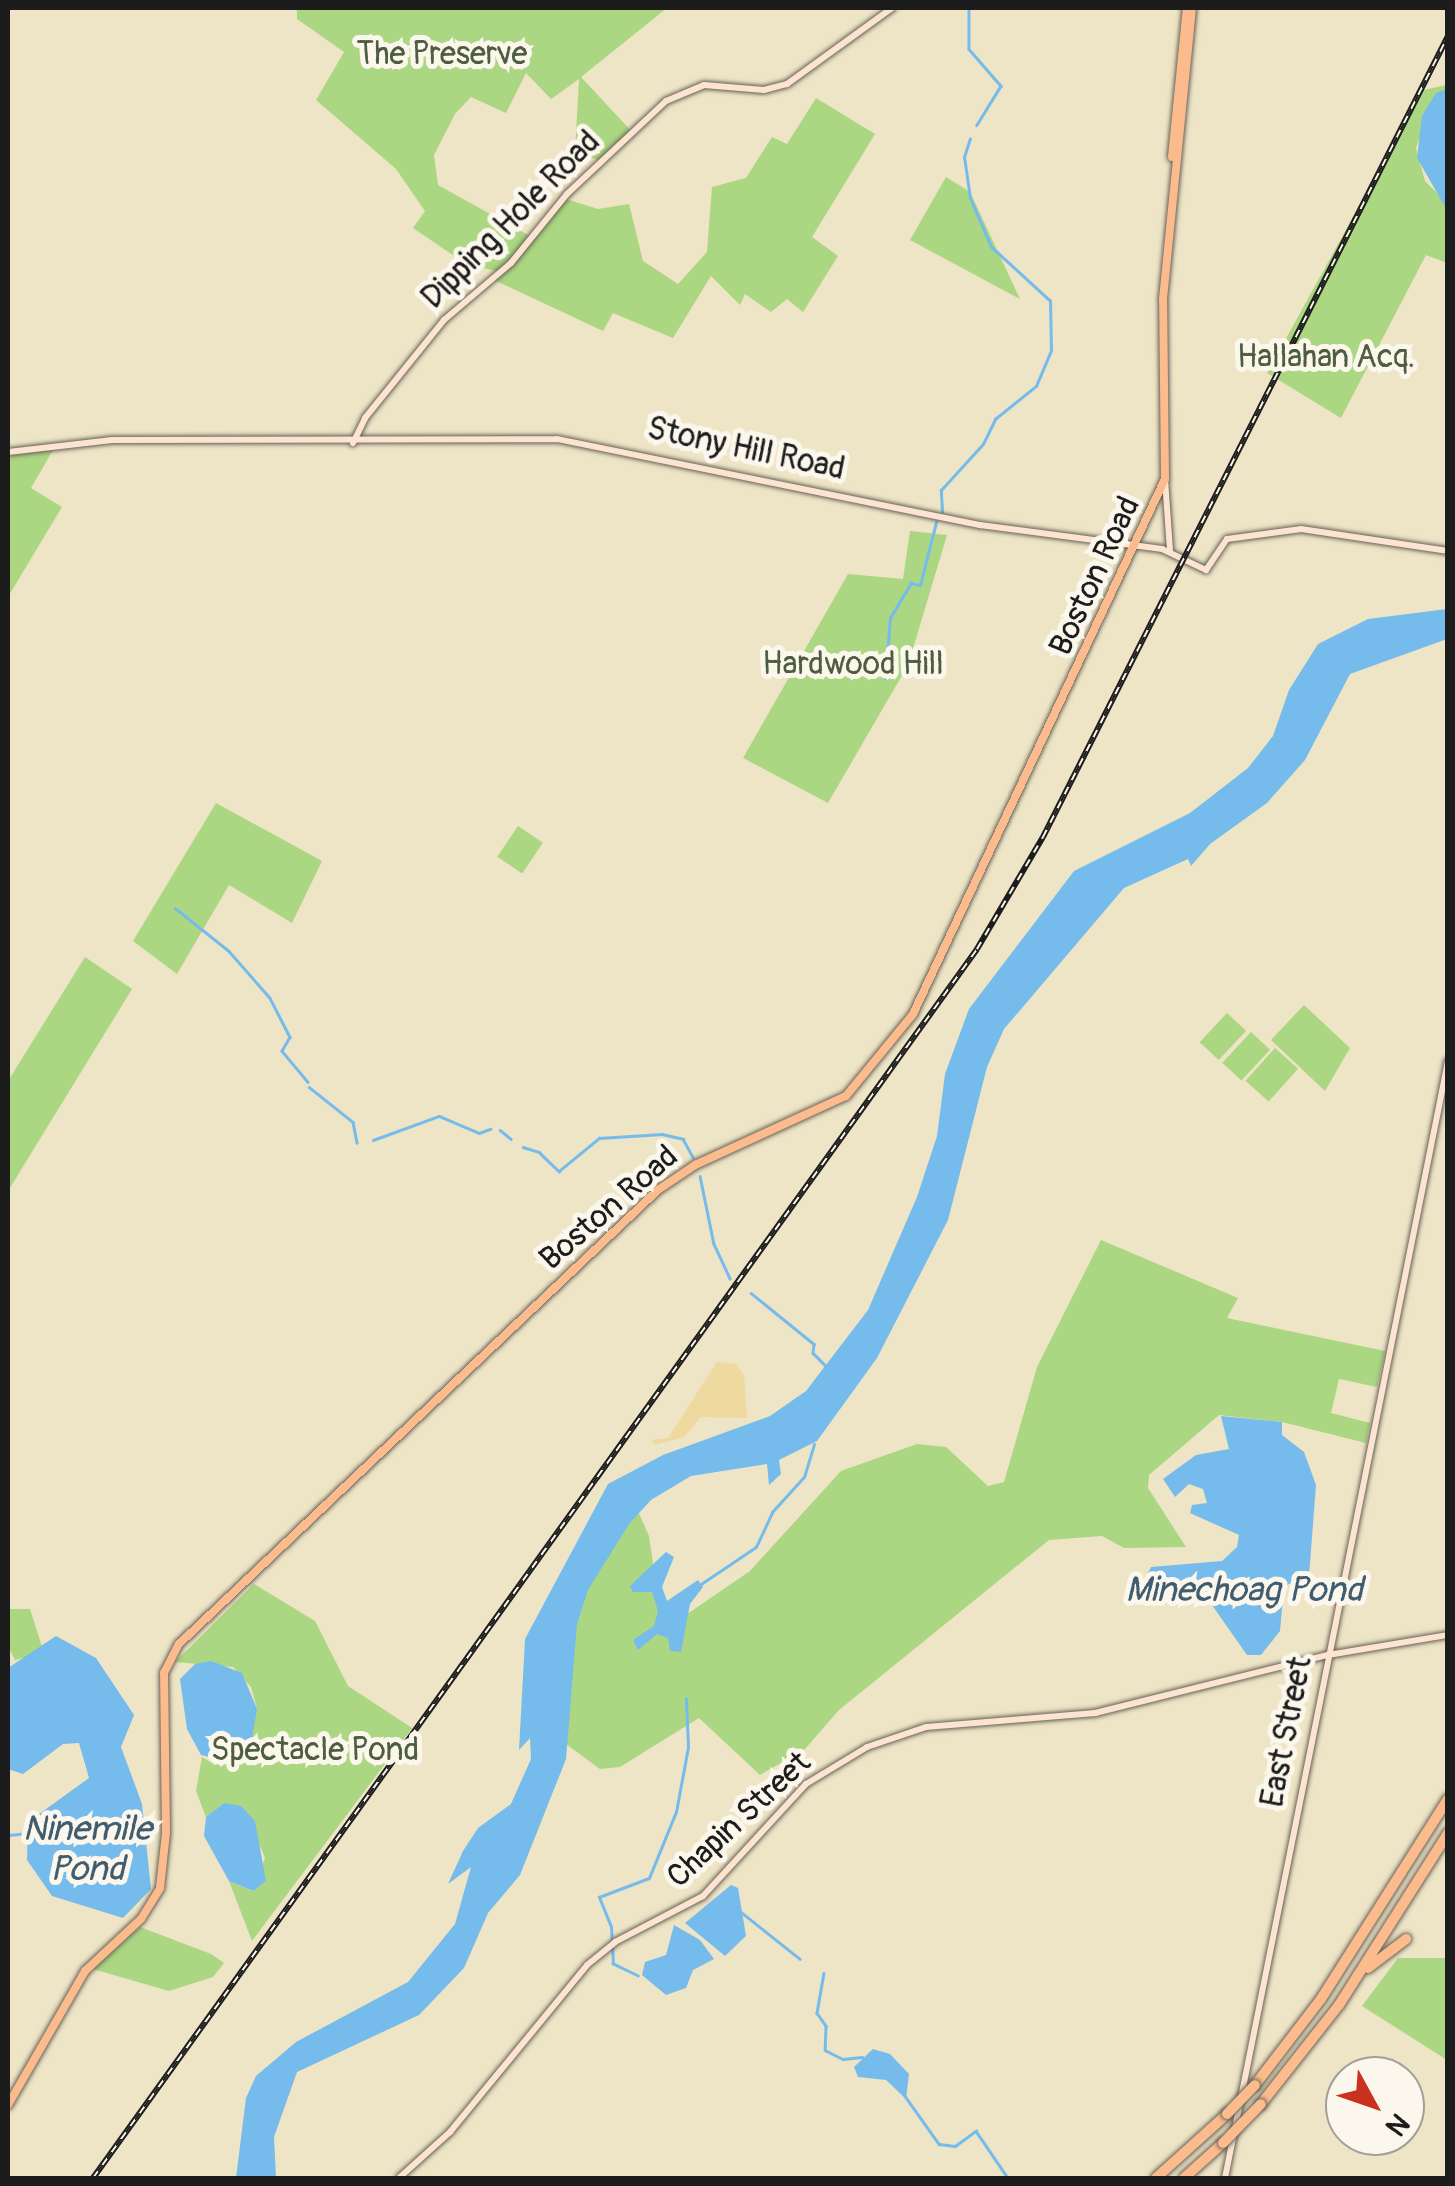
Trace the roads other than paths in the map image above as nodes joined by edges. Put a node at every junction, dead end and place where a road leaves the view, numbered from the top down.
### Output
1 (892, 8) edge
2 (1190, 8) edge
3 (354, 443) junction
4 (8, 452) edge
5 (1165, 479) junction
6 (1136, 547) junction
7 (1448, 550) edge
8 (1170, 552) junction
9 (1448, 1061) edge
10 (1448, 1635) edge
11 (1328, 1655) junction
12 (1448, 1796) edge
13 (1429, 1812) dead end
14 (1448, 1833) edge
15 (1406, 1939) dead end
16 (1341, 1956) dead end
17 (1348, 1992) junction
18 (1301, 2026) junction
19 (8, 2104) edge
20 (398, 2178) edge
21 (1156, 2178) edge
22 (1184, 2178) edge
23 (1225, 2178) edge

1 - 3 main road, Dipping Hole Road
2 - 5 main road, Boston Road
3 - 4 main road, Stony Hill Road
3 - 6 main road, Stony Hill Road
5 - 6 main road, Boston Road
5 - 8 main road
6 - 8 main road, Stony Hill Road
6 - 19 main road, Boston Road
7 - 8 main road, Stony Hill Road
9 - 11 main road, East Street
10 - 11 main road, Chapin Street
11 - 20 main road, Chapin Street
11 - 23 main road, East Street
12 - 13 highway
12 - 18 highway
14 - 17 highway
15 - 17 highway
16 - 18 highway
17 - 22 highway, bridge
18 - 21 highway, bridge

